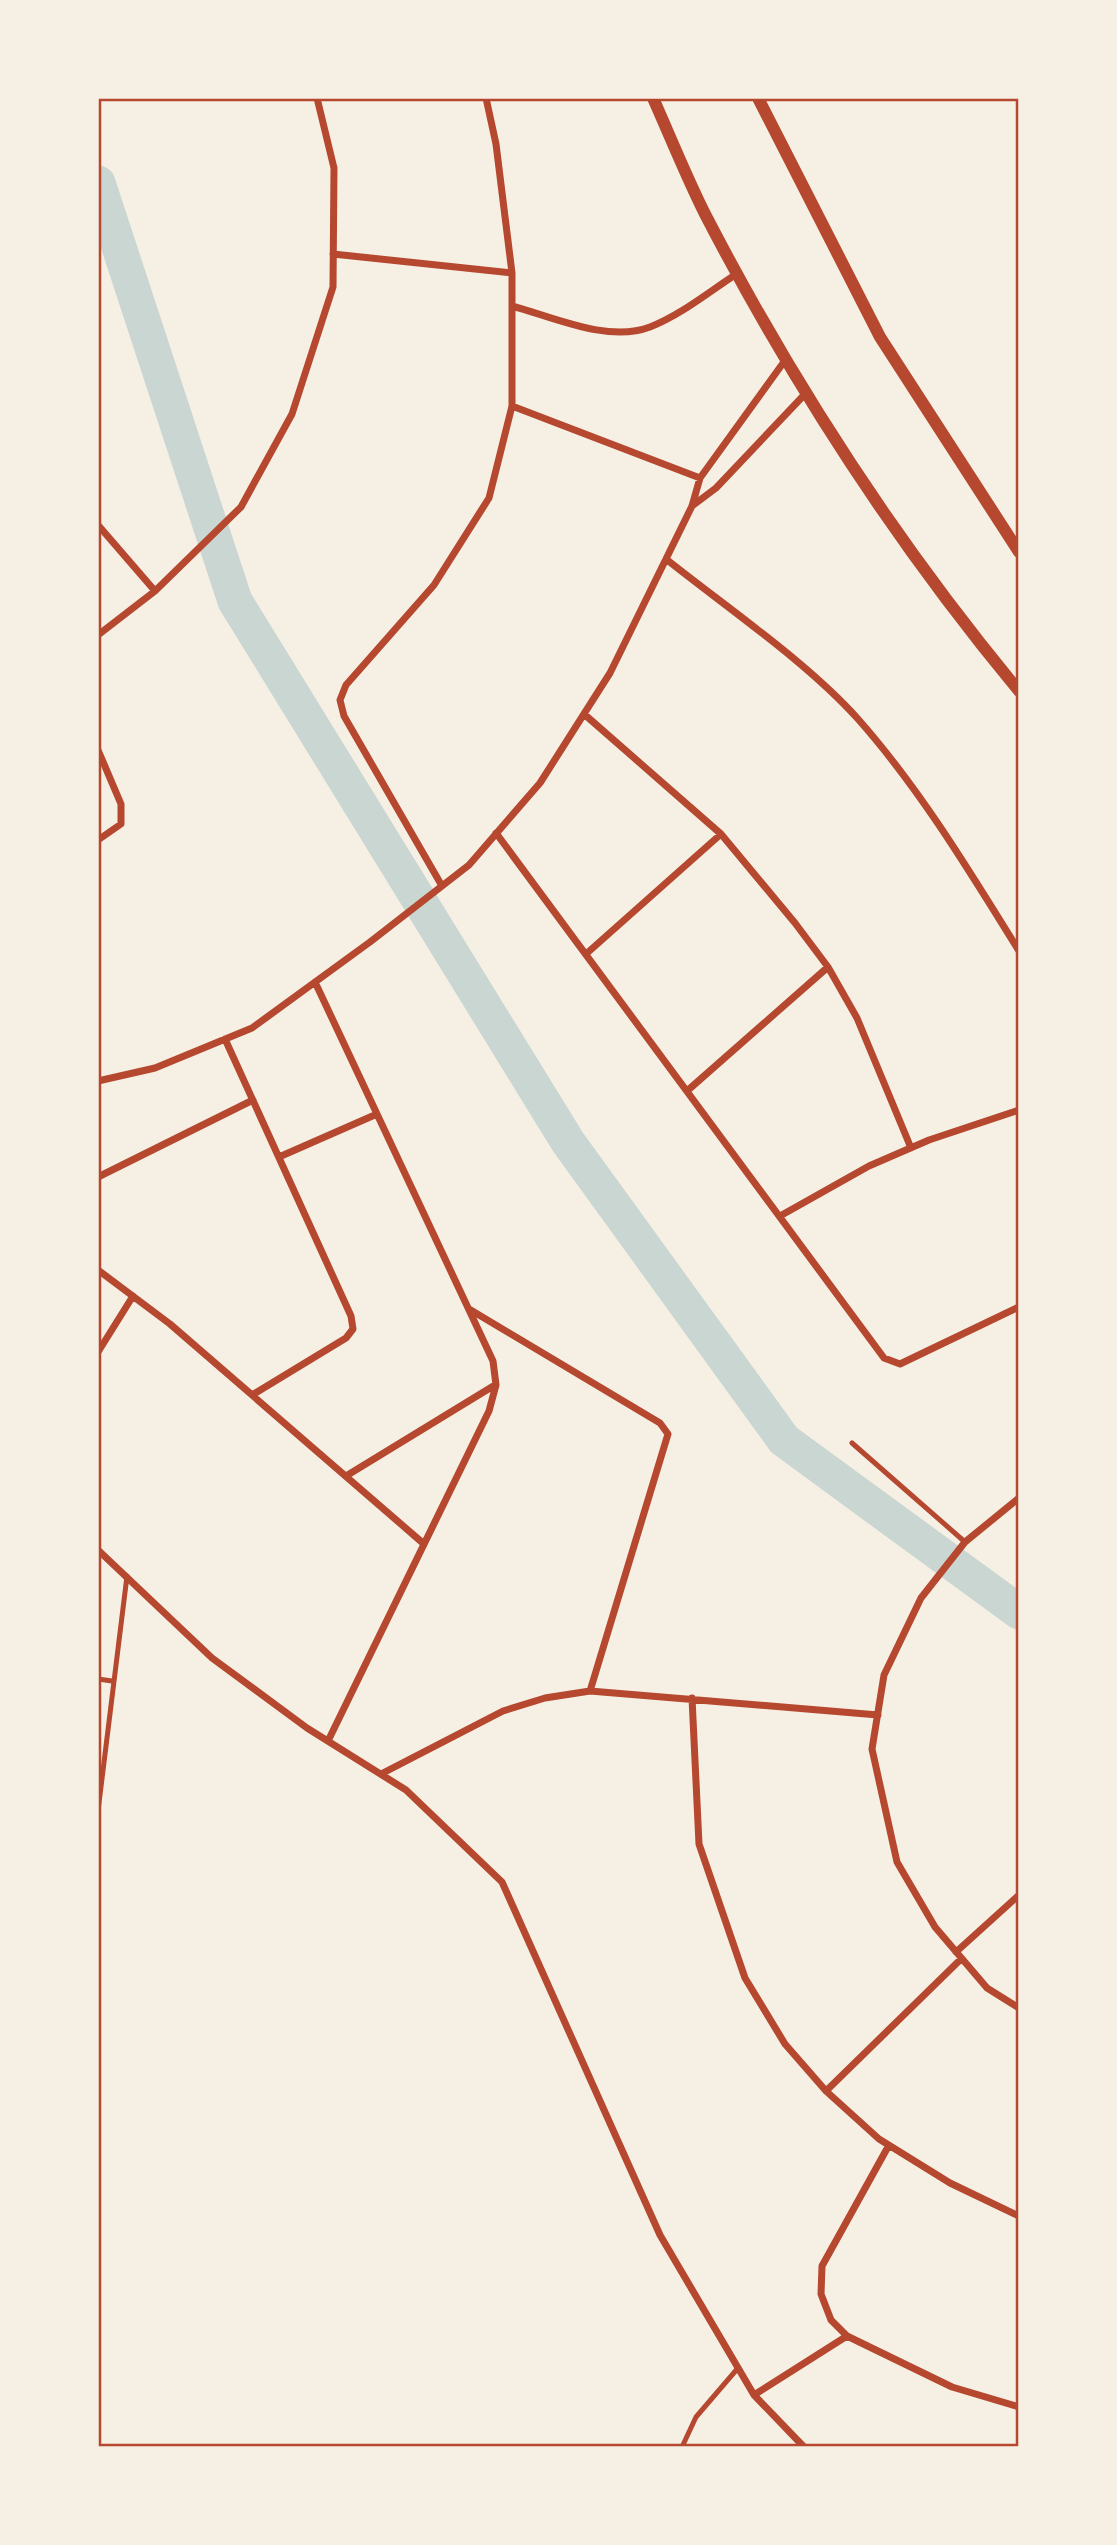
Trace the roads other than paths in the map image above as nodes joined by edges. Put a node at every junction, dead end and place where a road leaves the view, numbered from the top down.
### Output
1 (317, 98) edge
2 (486, 98) edge
3 (653, 98) edge
4 (758, 98) edge
5 (333, 254) junction
6 (512, 272) junction
7 (738, 272) junction
8 (512, 306) junction
9 (786, 359) junction
10 (806, 393) junction
11 (512, 406) junction
12 (700, 478) junction
13 (691, 506) junction
14 (98, 525) edge
15 (1019, 552) edge
16 (666, 558) junction
17 (155, 591) junction
18 (98, 635) edge
19 (1019, 691) edge
20 (584, 714) junction
21 (98, 751) edge
22 (496, 833) junction
23 (721, 834) junction
24 (98, 840) edge
25 (442, 886) junction
26 (1019, 951) edge
27 (586, 954) junction
28 (828, 967) junction
29 (315, 982) junction
30 (225, 1039) junction
31 (98, 1081) edge
32 (687, 1091) junction
33 (253, 1100) junction
34 (1019, 1110) edge
35 (377, 1114) junction
36 (911, 1148) junction
37 (279, 1157) junction
38 (98, 1177) edge
39 (780, 1216) junction
40 (98, 1269) edge
41 (133, 1296) junction
42 (1019, 1307) edge
43 (468, 1309) junction
44 (98, 1352) edge
45 (496, 1385) junction
46 (252, 1395) junction
47 (852, 1443) dead end
48 (346, 1476) junction
49 (1019, 1498) edge
50 (965, 1542) junction
51 (424, 1544) junction
52 (98, 1550) edge
53 (127, 1576) junction
54 (98, 1679) edge
55 (112, 1681) junction
56 (590, 1690) junction
57 (692, 1698) junction
58 (878, 1715) junction
59 (328, 1741) junction
60 (381, 1774) junction
61 (98, 1811) edge
62 (1019, 1895) edge
63 (959, 1955) junction
64 (1019, 2008) edge
65 (826, 2091) junction
66 (889, 2145) junction
67 (1019, 2216) edge
68 (847, 2336) junction
69 (738, 2368) junction
70 (754, 2395) junction
71 (1019, 2407) edge
72 (682, 2447) edge
73 (804, 2447) edge

1 - 5 street
2 - 6 street
3 - 7 street
4 - 15 street
5 - 6 street
5 - 17 street
6 - 8 street
7 - 8 street
7 - 9 street
8 - 11 street
9 - 10 street
9 - 12 street
10 - 13 street
10 - 19 street
11 - 12 street
11 - 25 street
12 - 13 street
13 - 16 street
14 - 17 street
16 - 20 street
16 - 26 street
17 - 18 street
20 - 22 street
20 - 23 street
21 - 24 street
22 - 25 street
22 - 27 street
23 - 27 street
23 - 28 street
25 - 29 street
27 - 32 street
28 - 32 street
28 - 36 street
29 - 30 street
29 - 35 street
30 - 31 street
30 - 33 street
32 - 39 street
33 - 37 street
33 - 38 street
34 - 36 street
35 - 37 street
35 - 43 street
36 - 39 street
37 - 46 street
39 - 42 street
40 - 41 street
41 - 44 street
41 - 46 street
43 - 45 street
43 - 56 street
45 - 48 street
45 - 51 street
46 - 48 street
47 - 50 lane
48 - 51 street
49 - 50 street
50 - 58 street
51 - 59 street
52 - 53 street
53 - 55 lane
53 - 59 street
54 - 55 lane
55 - 61 lane
56 - 57 street
56 - 60 street
57 - 58 street
57 - 65 street
58 - 63 street
59 - 60 street
60 - 69 street
62 - 63 street
63 - 64 street
63 - 65 street
65 - 66 street
66 - 67 street
66 - 68 street
68 - 70 street
68 - 71 street
69 - 70 street
69 - 72 lane
70 - 73 street

